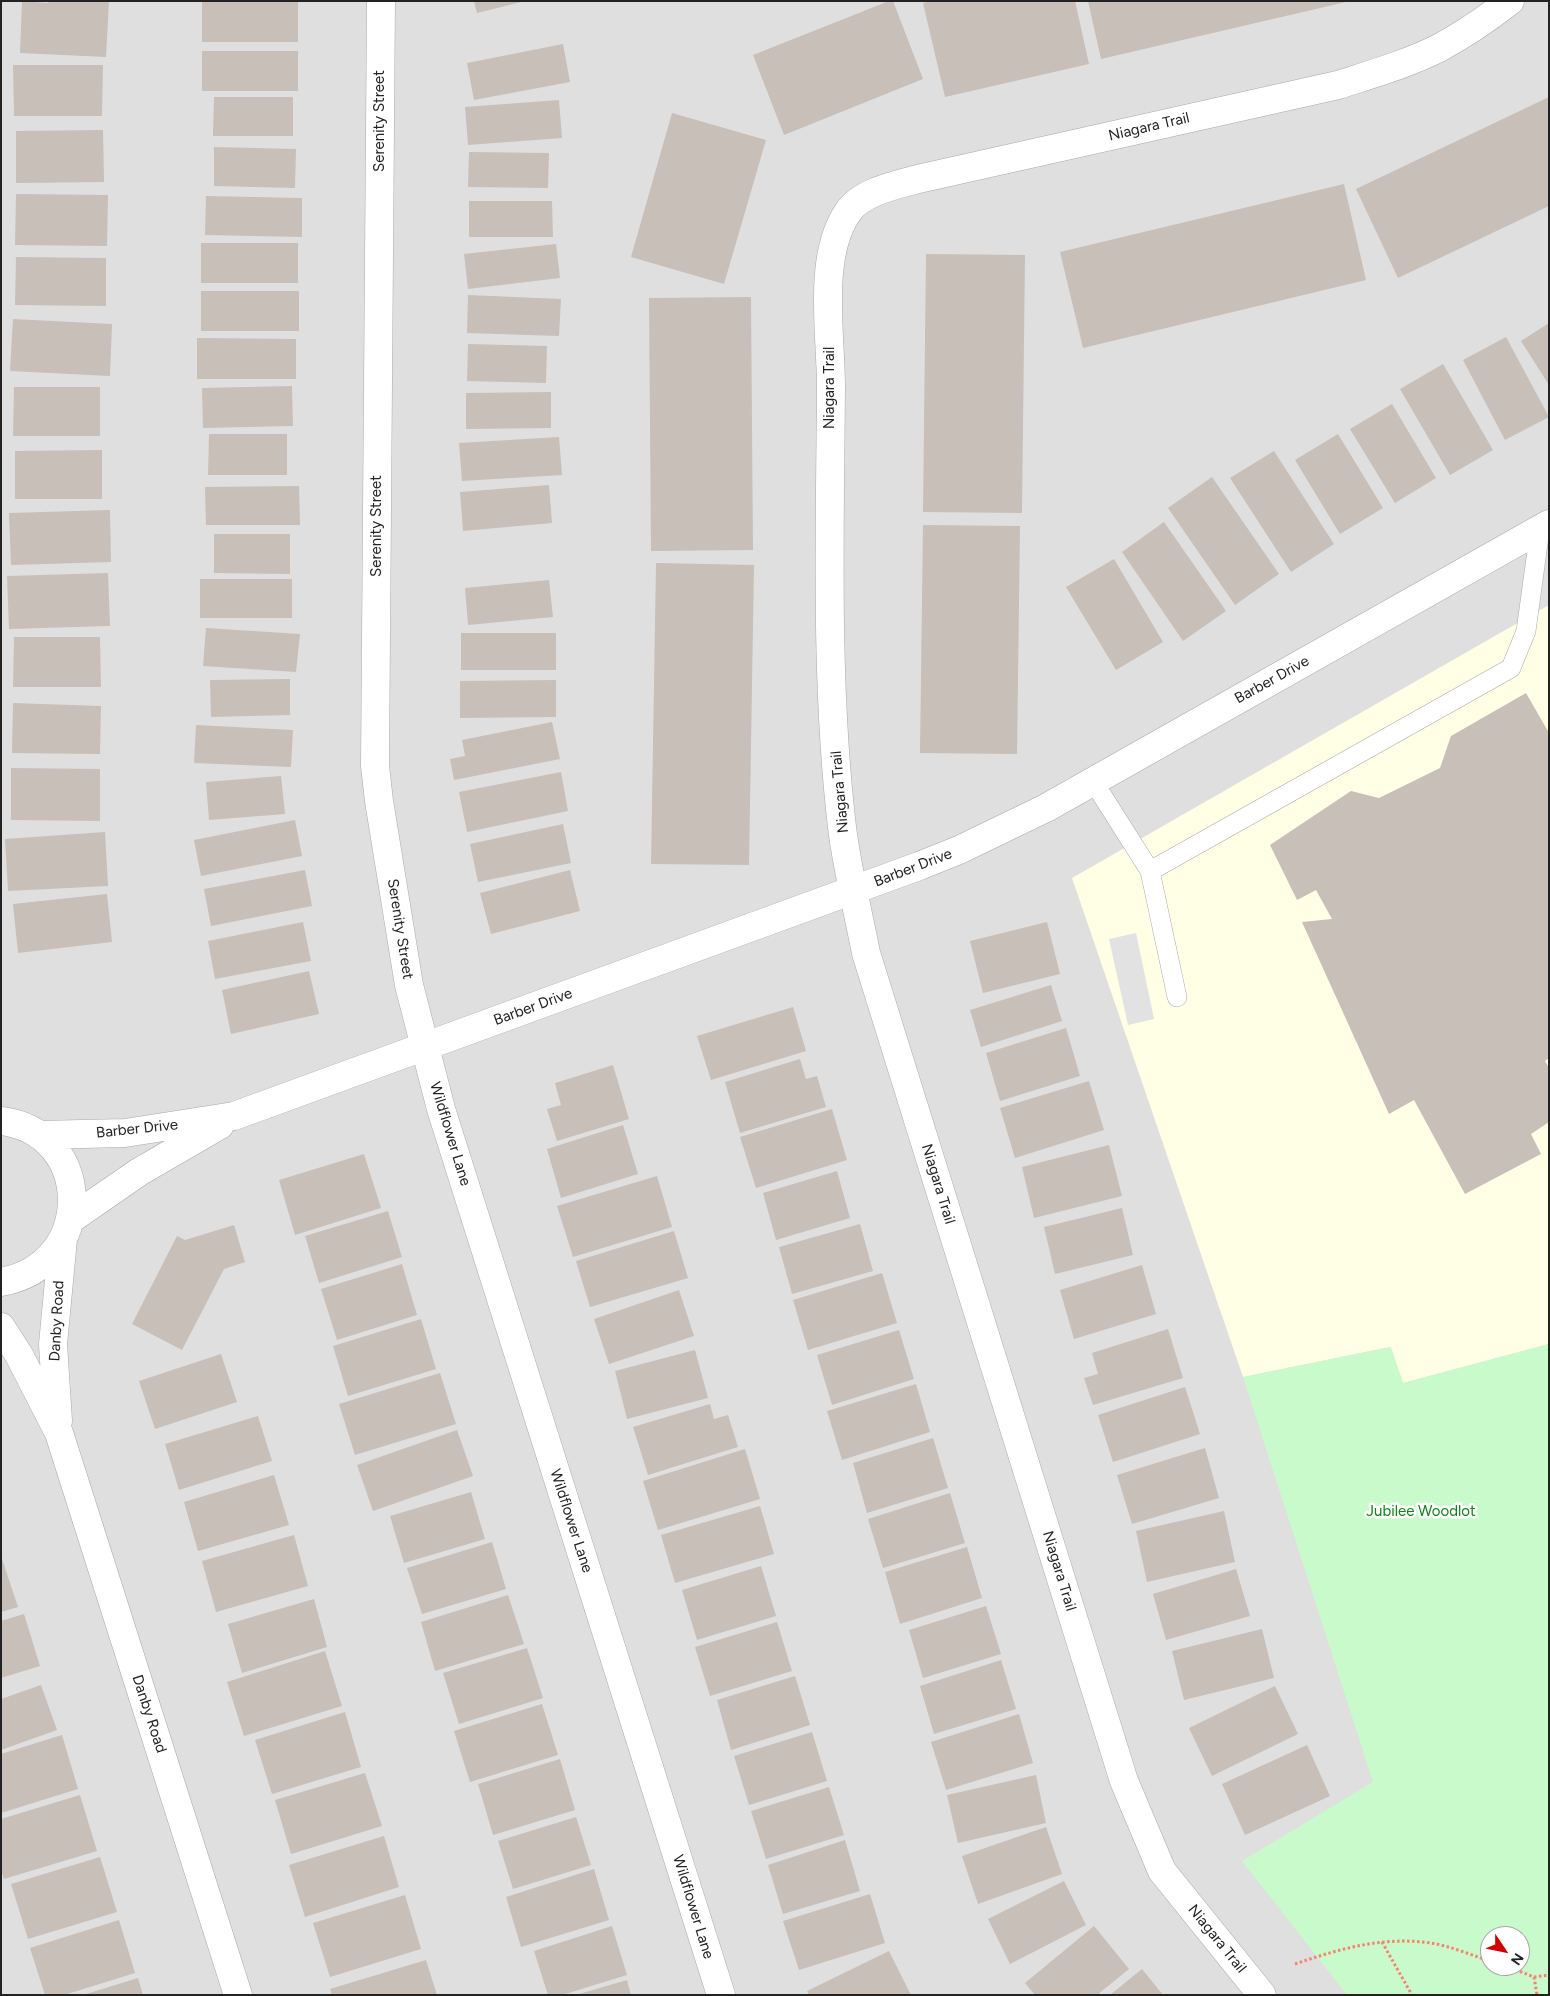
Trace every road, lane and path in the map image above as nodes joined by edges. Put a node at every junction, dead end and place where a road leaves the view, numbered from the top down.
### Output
1 (382, 1) edge
2 (1510, 1) edge
3 (1544, 527) edge
4 (1093, 781) junction
5 (1150, 871) junction
6 (854, 891) junction
7 (1177, 997) dead end
8 (424, 1046) junction
9 (234, 1116) junction
10 (5, 1117) edge
11 (39, 1135) junction
12 (67, 1229) junction
13 (1, 1282) edge
14 (1, 1327) edge
15 (59, 1432) junction
16 (1382, 1942) junction
17 (1480, 1958) edge
18 (1294, 1964) dead end
19 (1530, 1975) edge
20 (1549, 1975) edge
21 (1534, 1977) junction
22 (238, 1995) edge
23 (721, 1995) edge
24 (1262, 1995) edge
25 (1412, 1995) edge
26 (1537, 1995) edge

1 - 8 street, Serenity Street
2 - 6 street, Niagara Trail
3 - 4 street, Barber Drive
3 - 5 lane
4 - 5 lane
4 - 6 street, Barber Drive
5 - 7 lane
6 - 8 street, Barber Drive
6 - 24 street, Niagara Trail
8 - 9 street, Barber Drive
8 - 23 street, Wildflower Lane
9 - 11 street, Barber Drive
9 - 12 street, Barber Drive
10 - 11 street
11 - 12 street, Danby Road
12 - 13 street
12 - 15 street, Danby Road
14 - 15 street, Danby Road
15 - 22 street, Danby Road
16 - 17 path
16 - 18 path
16 - 25 path
19 - 21 path
20 - 21 path
21 - 26 path

